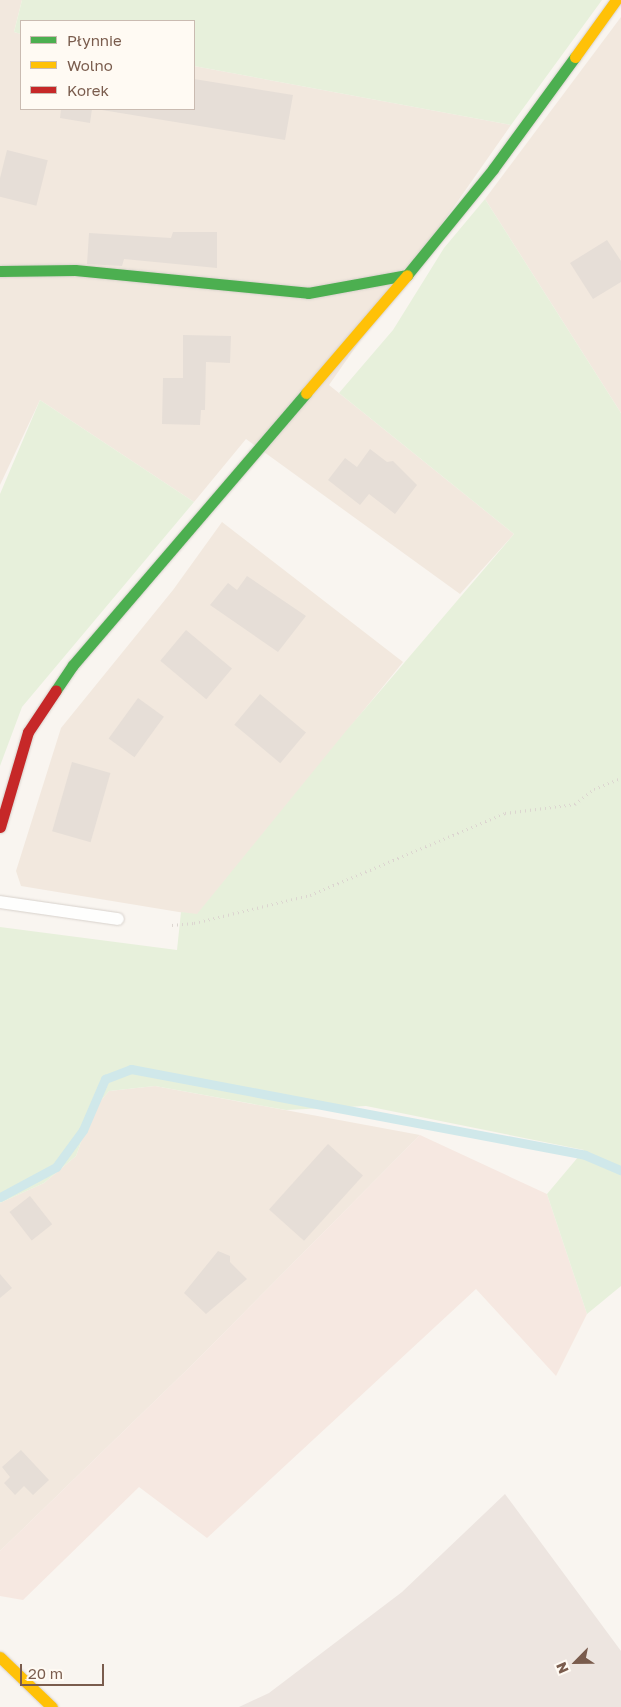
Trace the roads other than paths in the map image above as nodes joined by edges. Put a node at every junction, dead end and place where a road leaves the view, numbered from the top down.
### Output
1 (616, 0) edge
2 (0, 271) edge
3 (407, 276) junction
4 (0, 828) edge
5 (0, 902) edge
6 (118, 918) dead end
7 (0, 1657) edge
8 (52, 1707) edge

1 - 3 street
2 - 3 street
3 - 4 street
5 - 6 lane
7 - 8 street

